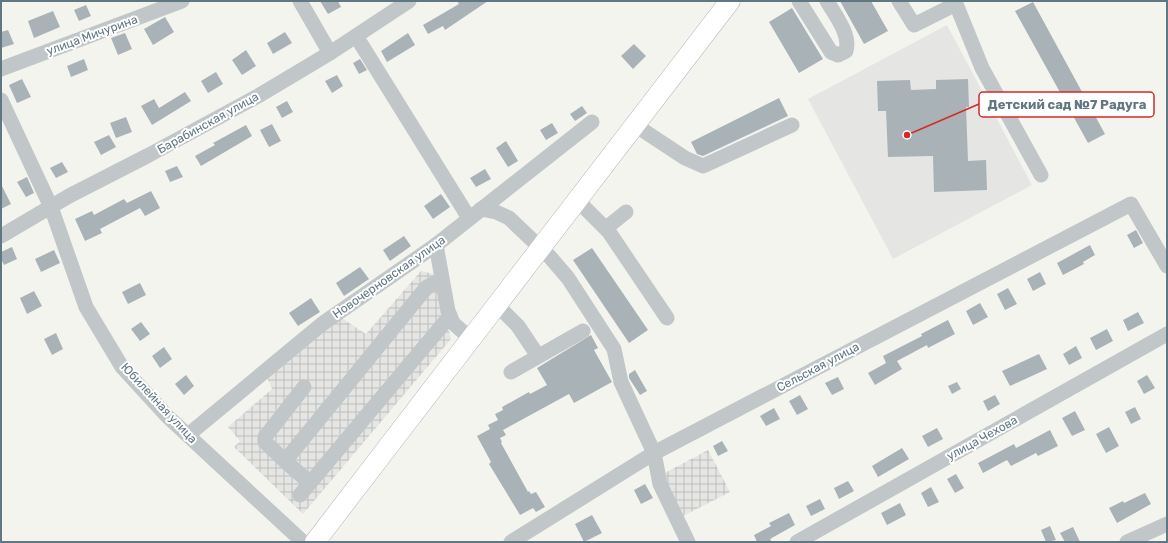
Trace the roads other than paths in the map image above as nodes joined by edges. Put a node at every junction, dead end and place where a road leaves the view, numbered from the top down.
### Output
1 (182, 1) edge
2 (300, 1) edge
3 (409, 1) edge
4 (730, 1) edge
5 (799, 1) edge
6 (827, 1) edge
7 (899, 1) edge
8 (356, 36) junction
9 (330, 52) junction
10 (1, 68) edge
11 (1, 100) edge
12 (592, 122) dead end
13 (635, 125) junction
14 (792, 125) dead end
15 (1041, 175) dead end
16 (578, 200) junction
17 (51, 207) junction
18 (482, 209) junction
19 (626, 212) dead end
20 (469, 218) junction
21 (606, 228) junction
22 (1, 236) edge
23 (436, 245) junction
24 (540, 249) junction
25 (1167, 266) edge
26 (441, 280) junction
27 (497, 305) junction
28 (450, 316) junction
29 (667, 318) dead end
30 (584, 331) dead end
31 (1167, 334) edge
32 (471, 339) junction
33 (538, 356) junction
34 (510, 372) dead end
35 (304, 387) dead end
36 (188, 435) junction
37 (654, 453) junction
38 (285, 461) junction
39 (310, 483) junction
40 (300, 495) dead end
41 (1167, 524) edge
42 (303, 542) edge
43 (315, 542) edge
44 (511, 542) edge
45 (688, 542) edge
46 (798, 542) edge
47 (1126, 542) edge

1 - 10 street, улица Мичурина
2 - 9 street
3 - 8 street, Барабинская улица
4 - 13 main road
5 - 6 street
7 - 15 street
8 - 9 street, Барабинская улица
8 - 20 street
9 - 17 street, Барабинская улица
11 - 17 street, Юбилейная улица
12 - 18 street, Новочерновская улица
13 - 14 street
13 - 16 main road
16 - 21 street
16 - 24 main road
17 - 22 street, Барабинская улица
17 - 36 street, Юбилейная улица
18 - 20 street, Новочерновская улица
18 - 24 street
19 - 21 street
20 - 23 street, Новочерновская улица
21 - 29 street
23 - 26 street
23 - 36 street, Новочерновская улица
24 - 27 main road
24 - 37 street
25 - 37 street, Сельская улица
26 - 28 street
26 - 38 street
27 - 32 main road
27 - 33 street
28 - 32 street
28 - 39 street
30 - 33 street
31 - 46 street, улица Чехова
32 - 43 main road
33 - 34 street
35 - 38 street
36 - 42 street, Юбилейная улица
37 - 44 street, Сельская улица
37 - 45 street
38 - 39 street
39 - 40 street
41 - 47 street

